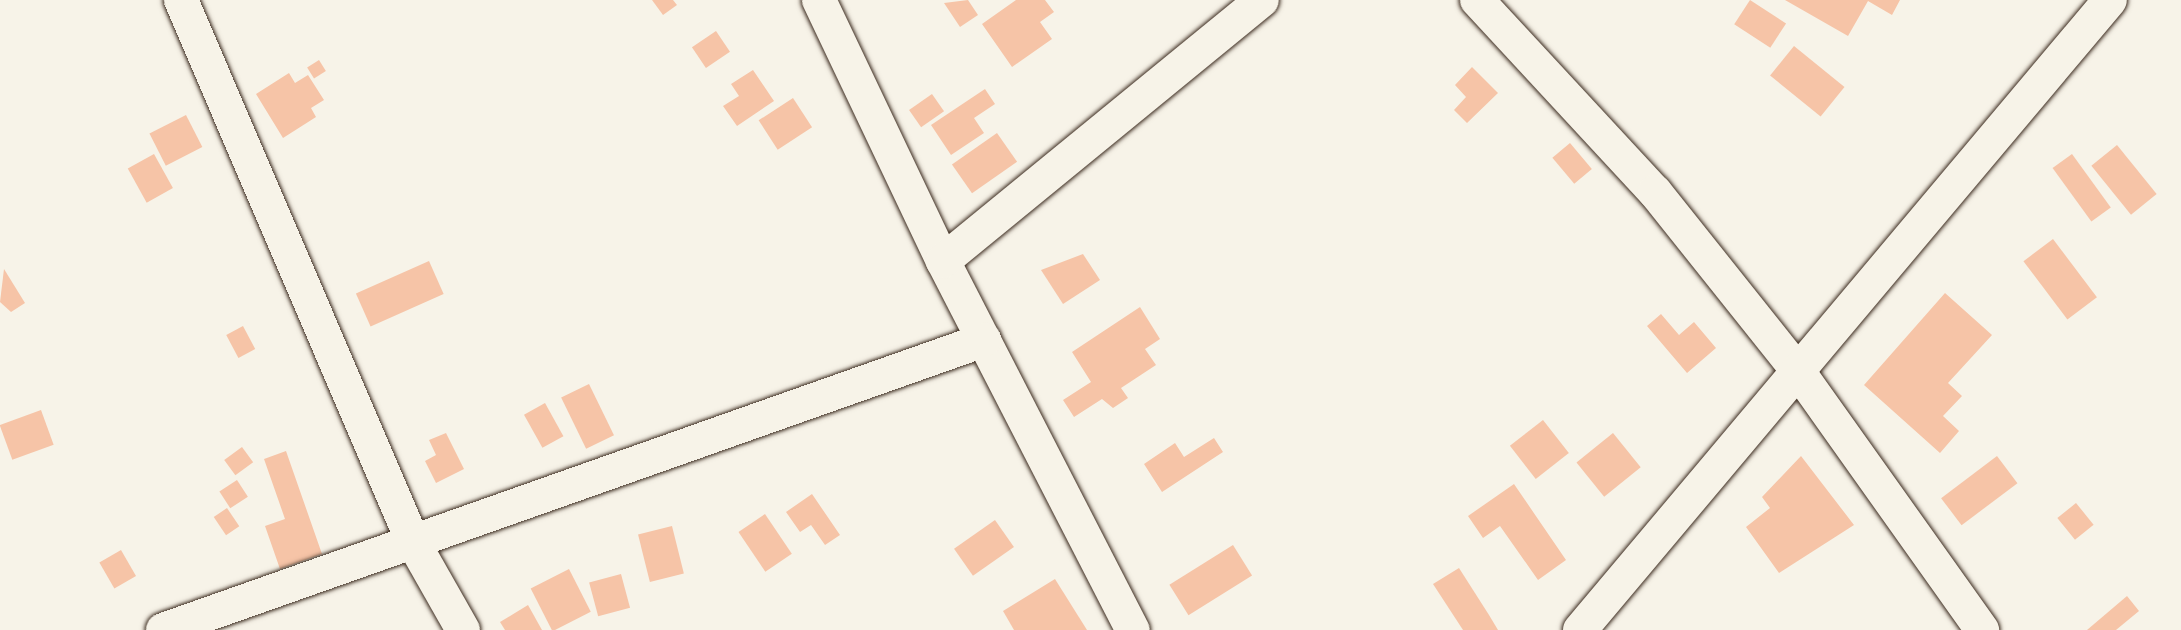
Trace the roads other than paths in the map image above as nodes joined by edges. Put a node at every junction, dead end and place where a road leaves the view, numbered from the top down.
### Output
1 (181, 0) edge
2 (819, 0) edge
3 (1262, 0) edge
4 (1477, 0) edge
5 (2110, 0) edge
6 (943, 261) junction
7 (984, 340) junction
8 (1798, 371) junction
9 (413, 542) junction
10 (163, 630) edge
11 (463, 630) edge
12 (1133, 630) edge
13 (1580, 630) edge
14 (1982, 630) edge

1 - 9 street
2 - 6 street
3 - 6 street
4 - 8 street
5 - 8 street
6 - 7 street
7 - 9 street
7 - 12 street
8 - 13 street
8 - 14 street
9 - 10 street
9 - 11 street

